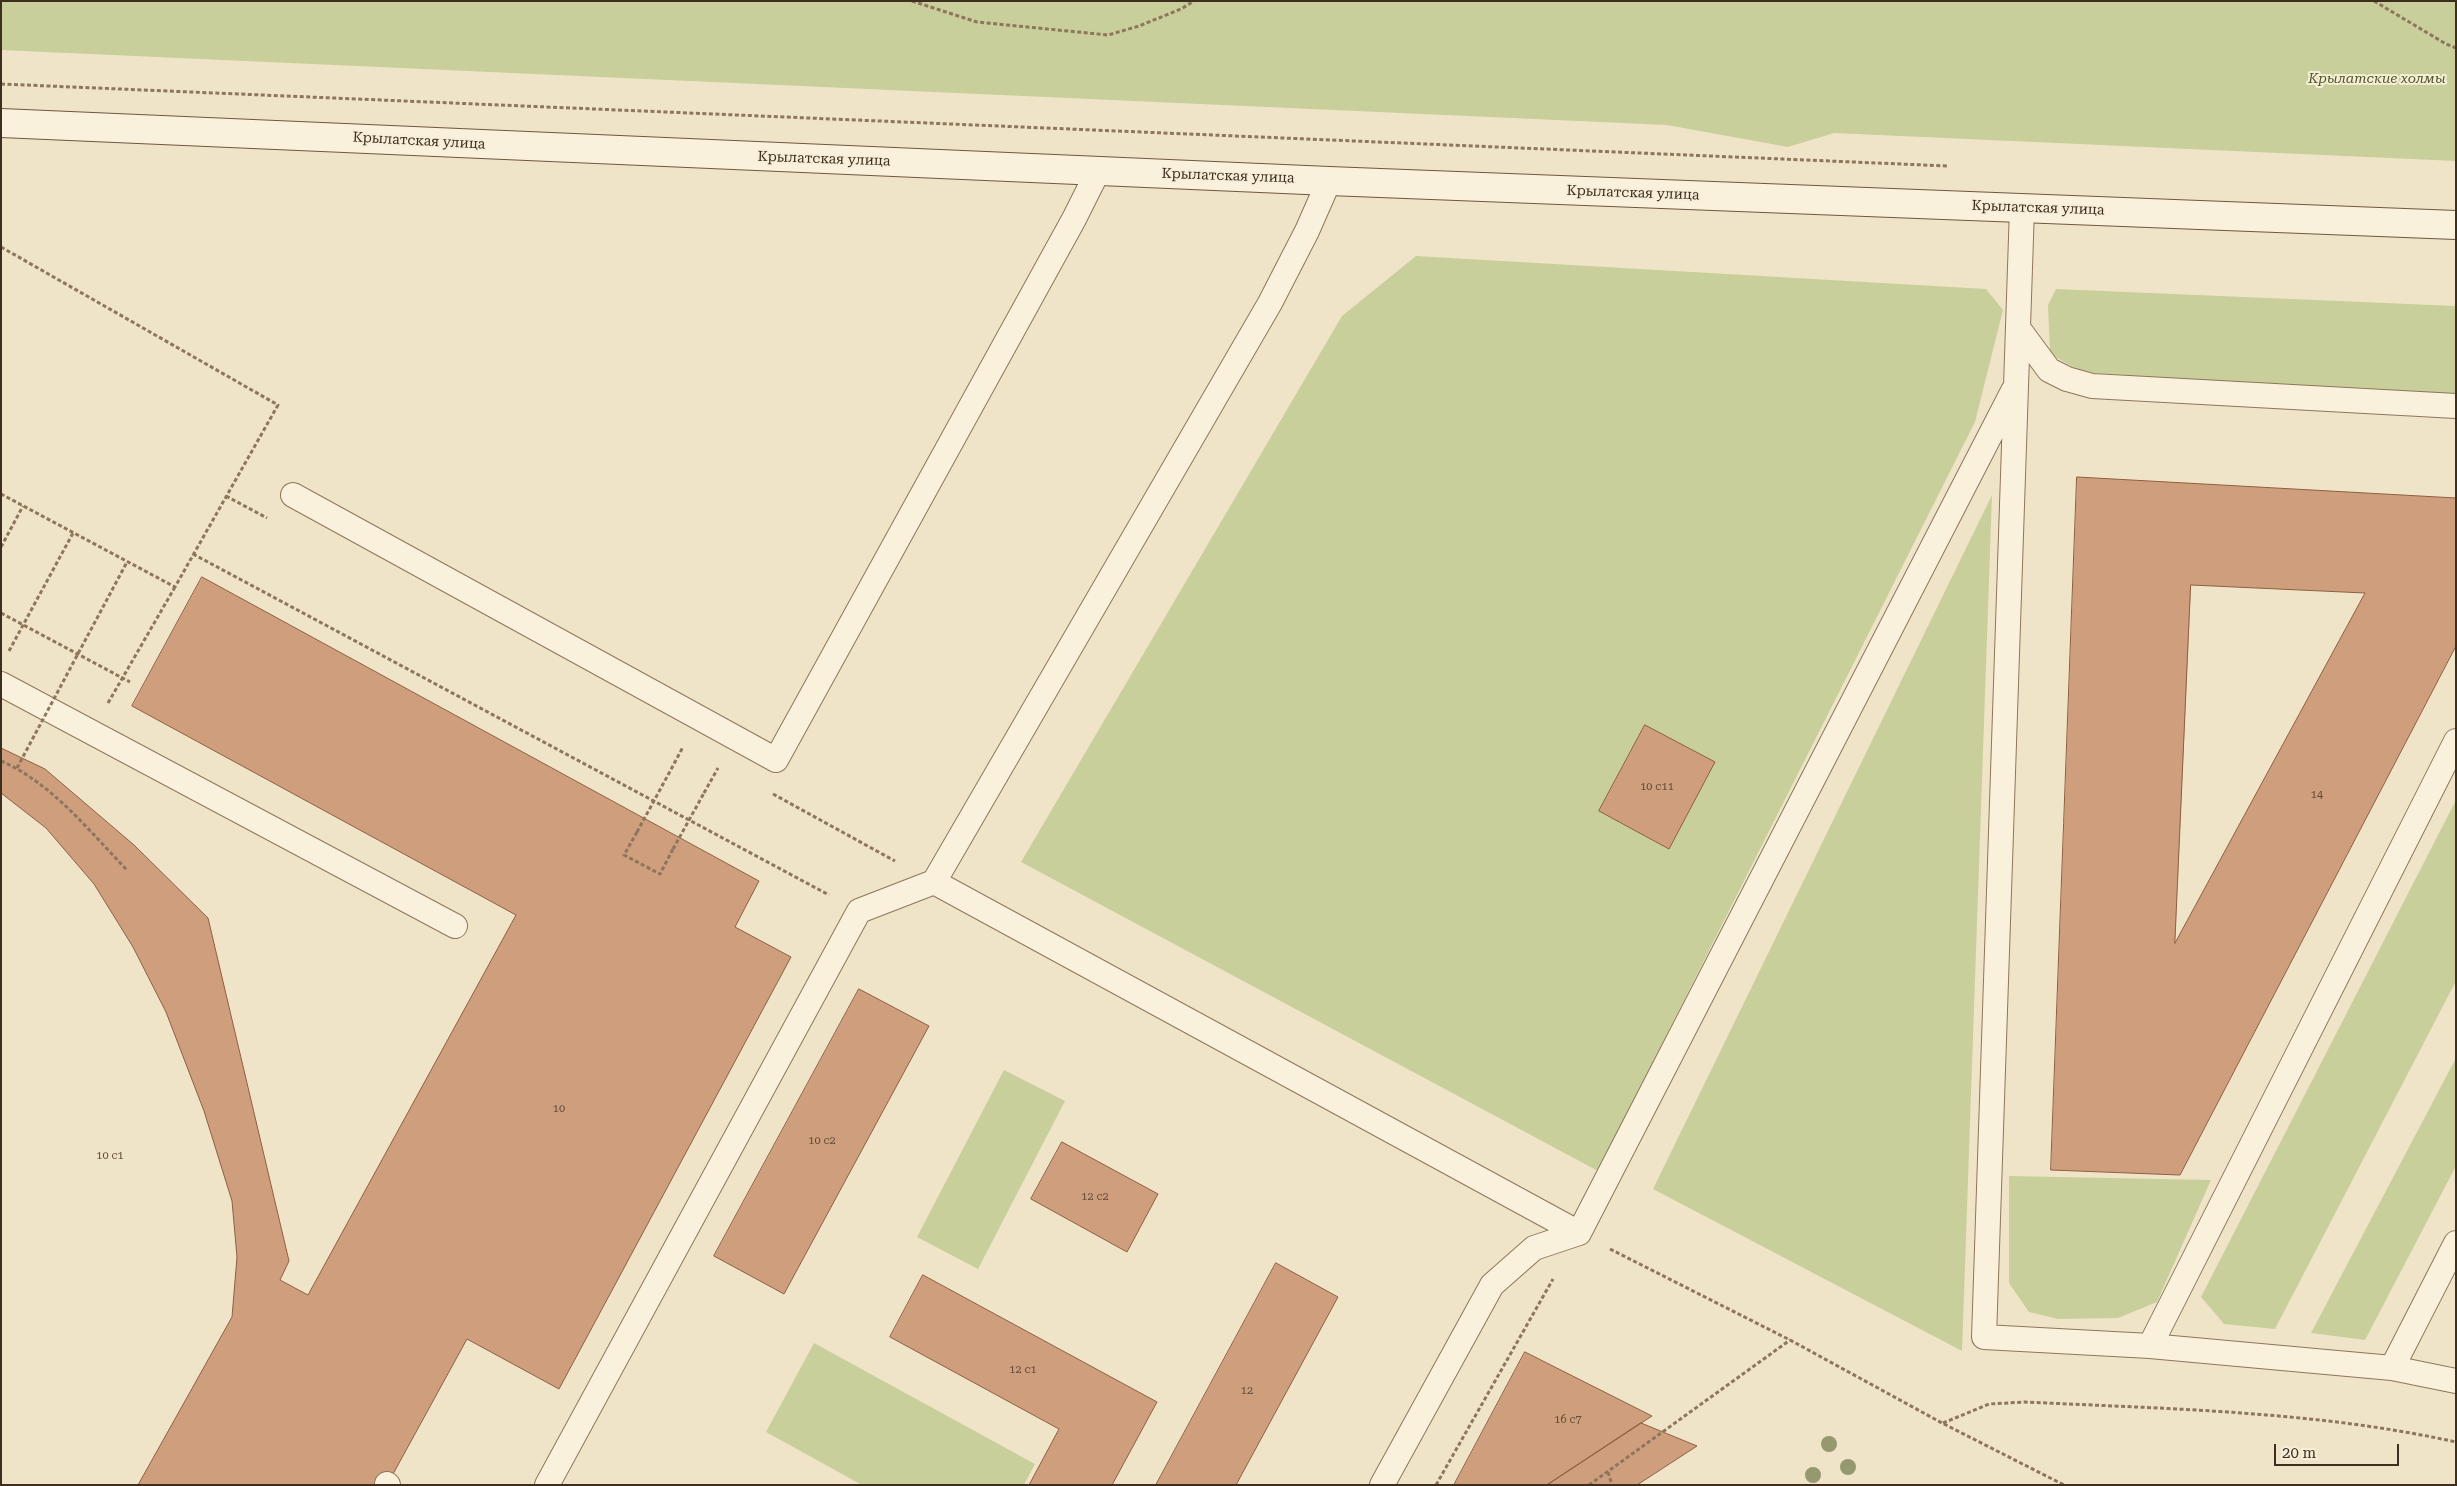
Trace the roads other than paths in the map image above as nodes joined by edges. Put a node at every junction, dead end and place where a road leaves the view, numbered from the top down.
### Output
1 (1, 123) edge
2 (1098, 171) junction
3 (1329, 181) junction
4 (2022, 208) junction
5 (2456, 225) edge
6 (2018, 328) junction
7 (2016, 385) junction
8 (2456, 406) edge
9 (293, 495) dead end
10 (1, 684) edge
11 (2456, 741) edge
12 (934, 882) junction
13 (455, 926) dead end
14 (1579, 1233) junction
15 (2456, 1243) edge
16 (2150, 1346) junction
17 (2392, 1368) junction
18 (2456, 1381) edge
19 (548, 1485) edge
20 (1382, 1485) edge

1 - 2 main road, Крылатская улица
2 - 3 main road, Крылатская улица
2 - 9 lane
3 - 4 main road, Крылатская улица
3 - 12 lane
4 - 5 main road, Крылатская улица
4 - 6 lane
6 - 7 lane
6 - 8 lane
7 - 14 lane
7 - 16 lane
10 - 13 lane
11 - 16 lane
12 - 14 lane
12 - 19 lane
14 - 20 lane
15 - 17 lane
16 - 17 lane
17 - 18 lane

